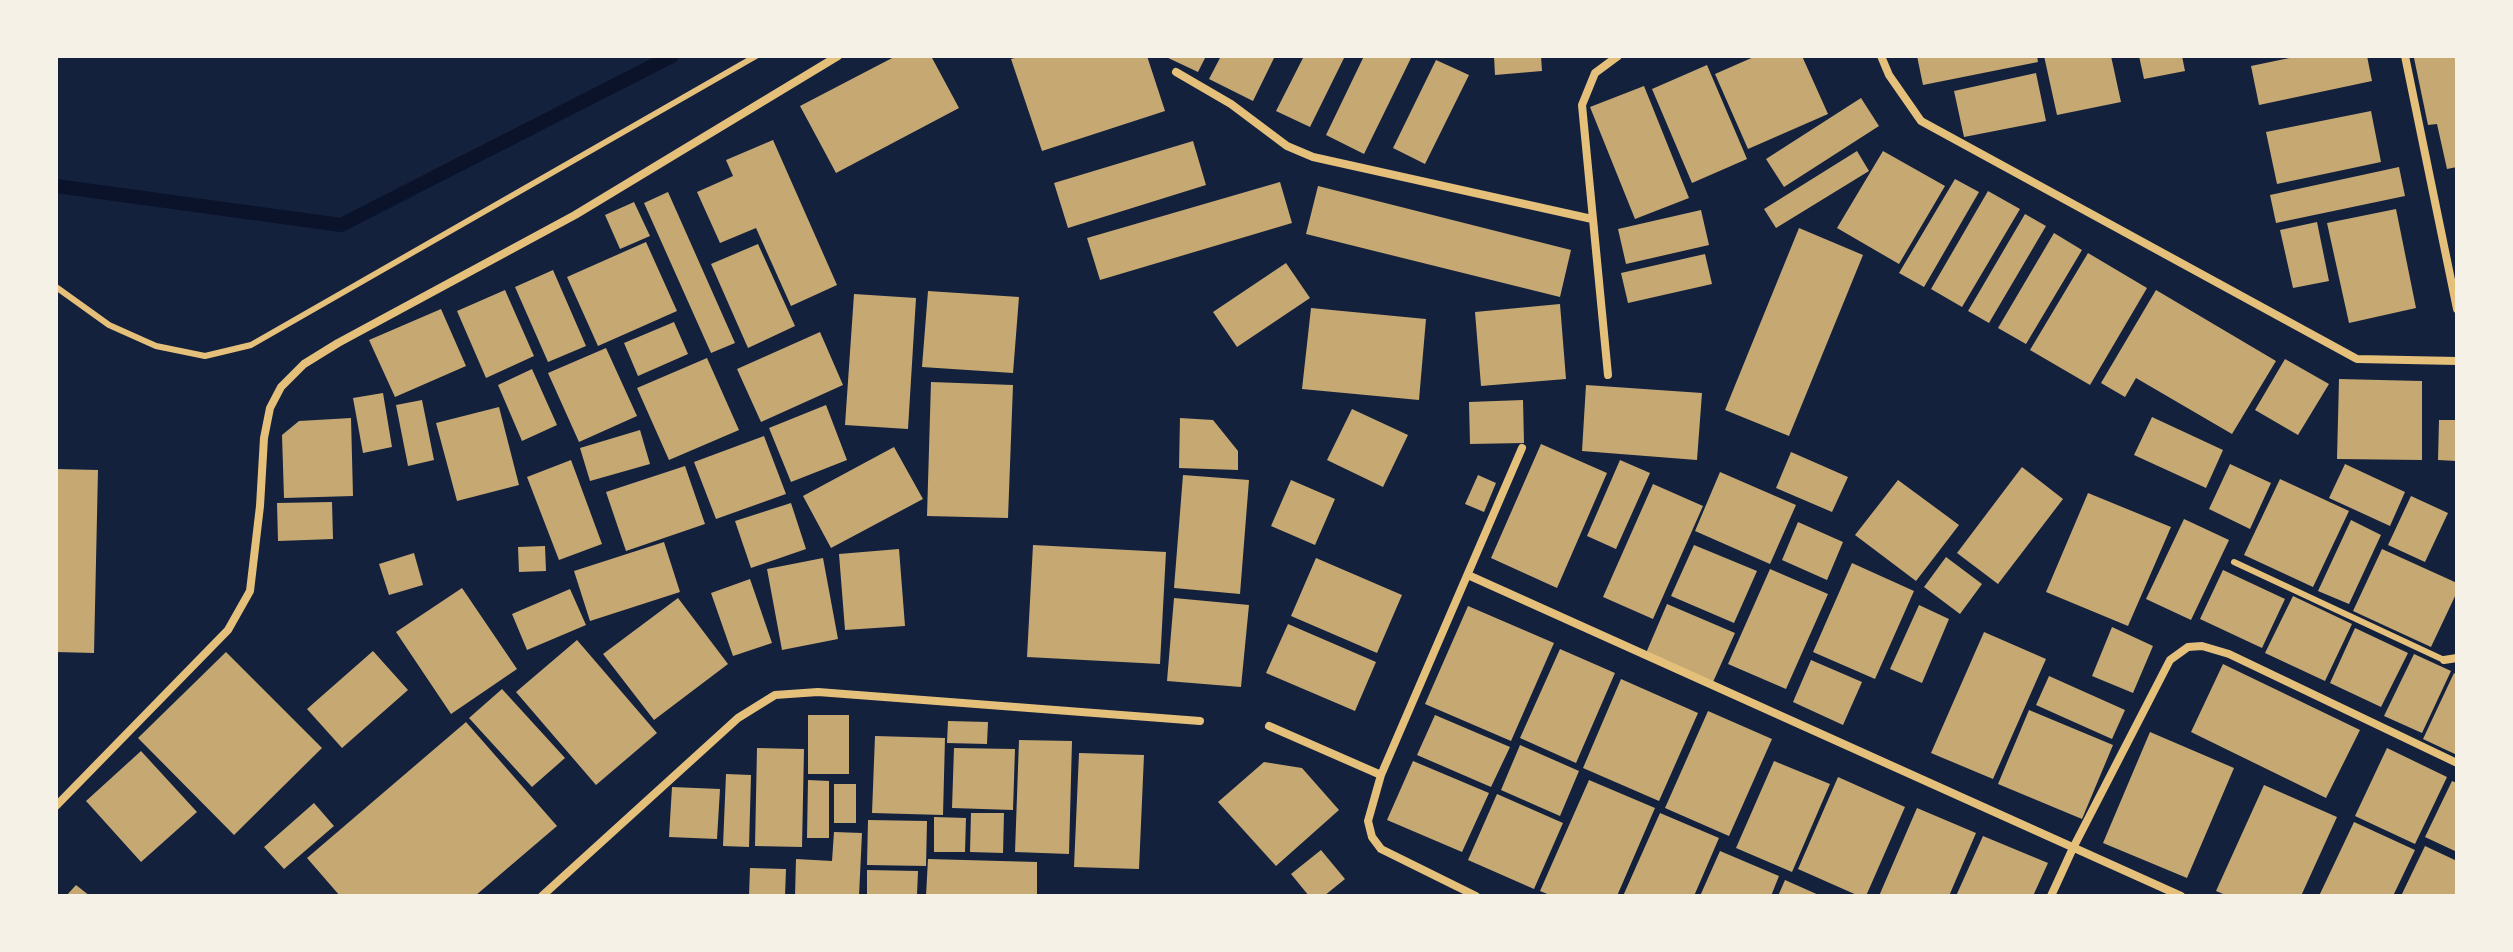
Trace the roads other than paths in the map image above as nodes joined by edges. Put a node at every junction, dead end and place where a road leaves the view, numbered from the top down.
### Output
1 (756, 56) edge
2 (838, 56) edge
3 (1618, 56) edge
4 (1881, 56) edge
5 (2405, 56) edge
6 (1176, 72) dead end
7 (1592, 219) junction
8 (56, 287) edge
9 (2457, 309) edge
10 (2457, 361) edge
11 (1608, 375) dead end
12 (1522, 448) dead end
13 (2234, 562) dead end
14 (1468, 575) junction
15 (2457, 658) edge
16 (2444, 660) joint
17 (1200, 721) dead end
18 (1269, 726) dead end
19 (2457, 763) edge
20 (1381, 775) junction
21 (56, 806) edge
22 (2073, 848) junction
23 (542, 896) edge
24 (1476, 896) edge
25 (2051, 896) edge
26 (2181, 896) edge

1 - 8 lane
2 - 21 street
3 - 7 street
4 - 10 street
5 - 9 street
6 - 7 street
7 - 11 street
12 - 14 street
13 - 16 lane
14 - 20 street
14 - 22 street
15 - 16 street
17 - 23 street
18 - 20 street
19 - 22 street
20 - 24 street
22 - 25 street
22 - 26 street

